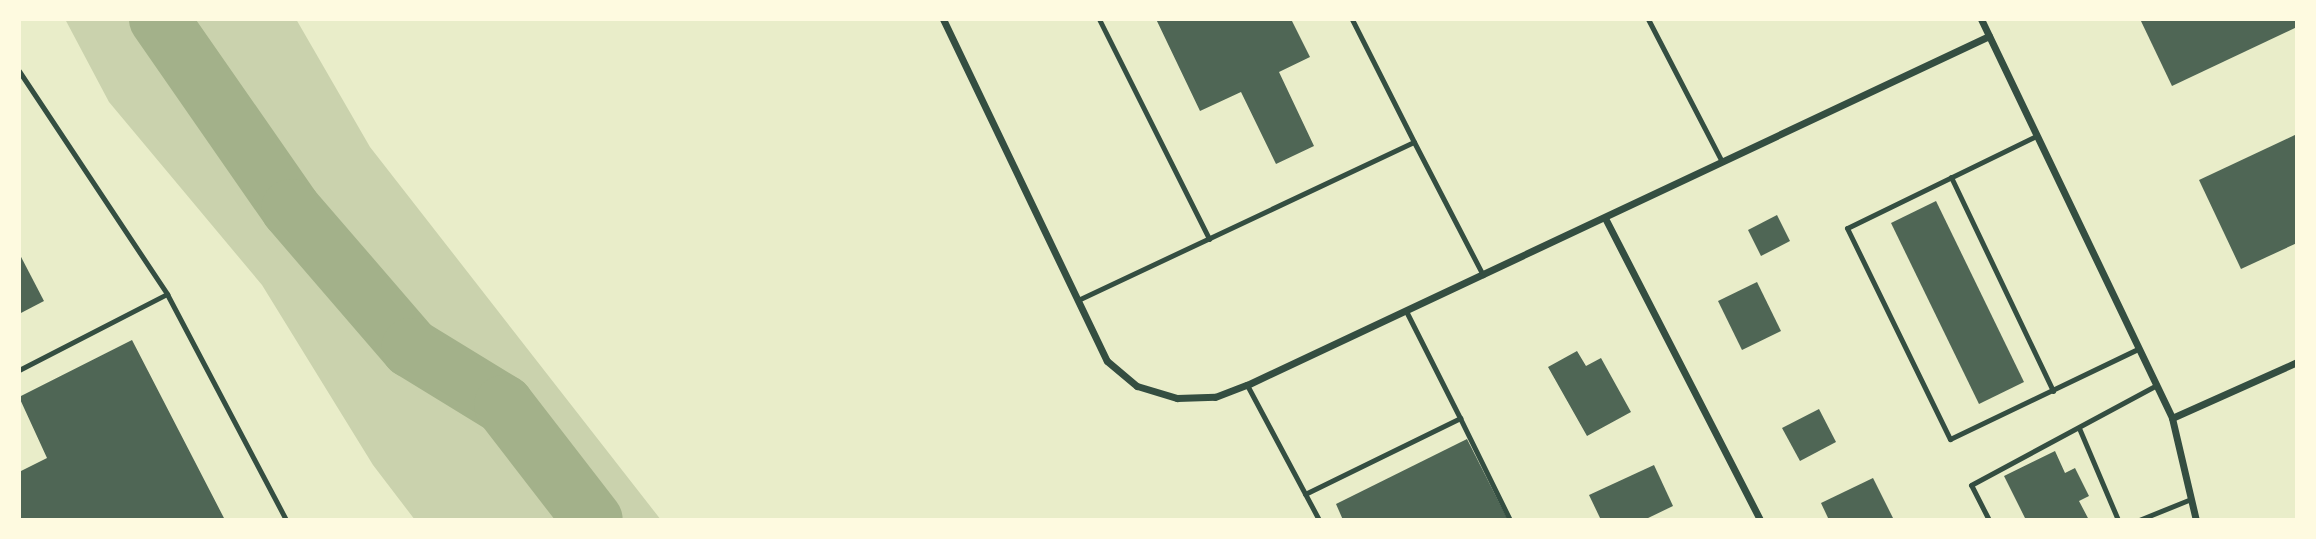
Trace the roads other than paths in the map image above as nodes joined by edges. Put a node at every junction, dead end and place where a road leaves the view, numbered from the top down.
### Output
1 (943, 19) edge
2 (1099, 19) edge
3 (1352, 19) edge
4 (1648, 19) edge
5 (1981, 19) edge
6 (1989, 36) junction
7 (19, 71) edge
8 (2036, 136) junction
9 (1414, 142) junction
10 (1722, 163) junction
11 (1951, 177) junction
12 (1605, 218) junction
13 (1209, 239) junction
14 (1483, 275) junction
15 (167, 294) junction
16 (1077, 300) junction
17 (1407, 313) junction
18 (2138, 349) junction
19 (2297, 362) edge
20 (19, 370) edge
21 (1247, 385) junction
22 (2157, 385) junction
23 (2053, 391) junction
24 (1460, 418) junction
25 (2172, 418) junction
26 (2079, 428) junction
27 (1305, 494) junction
28 (2192, 498) junction
29 (286, 520) edge
30 (1318, 520) edge
31 (1510, 520) edge
32 (1760, 520) edge
33 (1989, 520) edge
34 (2118, 520) edge
35 (2139, 520) edge
36 (2196, 520) edge

1 - 16 street
2 - 13 lane
3 - 9 lane
4 - 10 lane
5 - 6 street
6 - 8 street
6 - 10 street
7 - 15 lane
8 - 11 lane
8 - 18 street
9 - 13 lane
9 - 14 lane
10 - 12 street
11 - 23 lane
11 - 23 lane
12 - 14 street
12 - 32 street
13 - 16 lane
14 - 17 street
15 - 20 lane
15 - 29 lane
16 - 21 street
17 - 21 street
17 - 24 lane
18 - 22 street
18 - 23 lane
19 - 25 street
21 - 27 lane
22 - 25 street
22 - 26 lane
24 - 27 lane
24 - 31 lane
25 - 28 street
26 - 33 lane
26 - 34 lane
27 - 30 lane
28 - 35 lane
28 - 36 street

